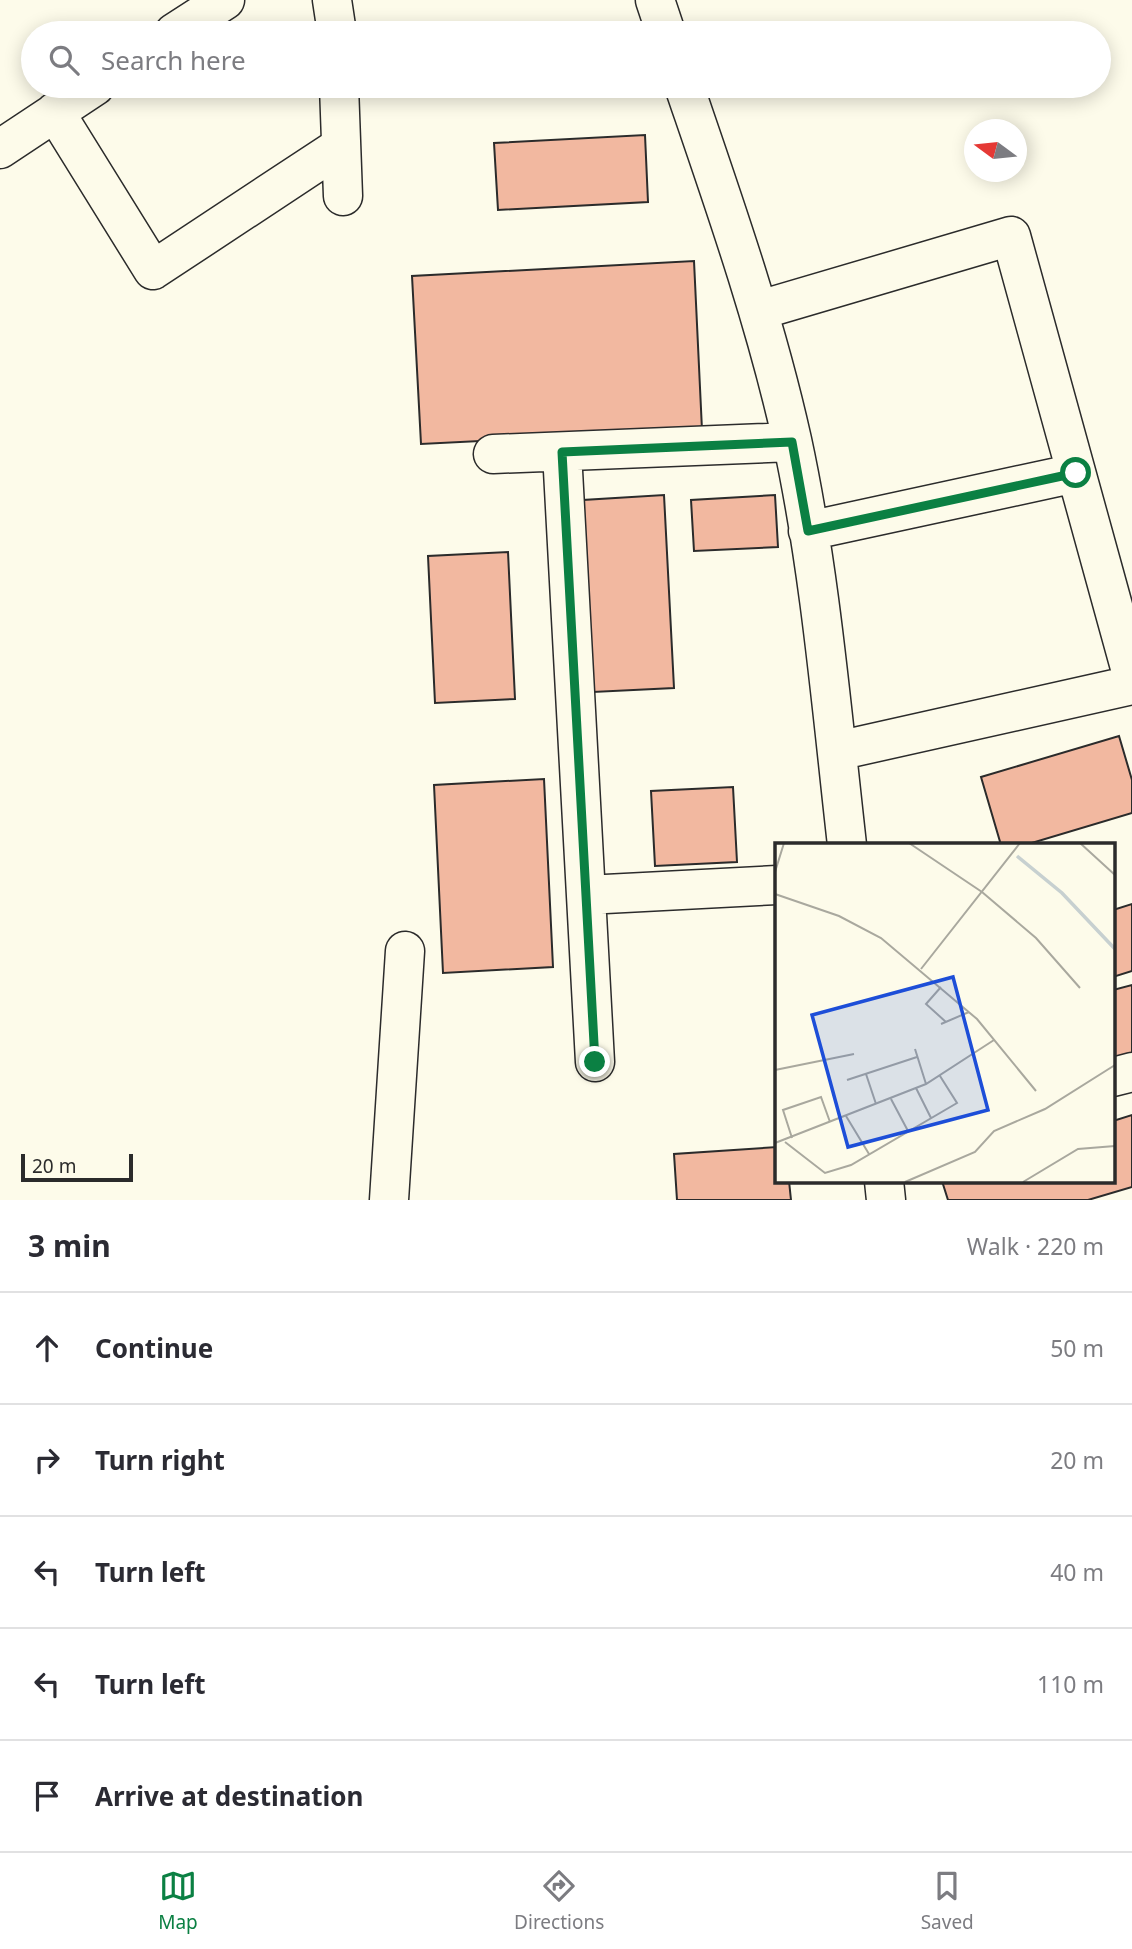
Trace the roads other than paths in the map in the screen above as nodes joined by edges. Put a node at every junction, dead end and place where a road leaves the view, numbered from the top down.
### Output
1 (225, 0) edge
2 (332, 0) edge
3 (654, 0) edge
4 (193, 21) edge
5 (335, 21) edge
6 (662, 21) edge
7 (77, 98) edge
8 (339, 98) edge
9 (688, 98) edge
10 (55, 112) junction
11 (341, 146) junction
12 (0, 149) edge
13 (343, 196) dead end
14 (760, 310) junction
15 (792, 442) junction
16 (562, 452) junction
17 (493, 454) dead end
18 (1076, 473) junction
19 (808, 531) junction
20 (1132, 675) edge
21 (1132, 685) edge
22 (836, 751) junction
23 (847, 843) edge
24 (775, 885) edge
25 (586, 895) junction
26 (405, 951) dead end
27 (595, 1062) dead end
28 (1132, 1072) edge
29 (1114, 1077) edge
30 (884, 1182) edge
31 (389, 1200) edge
32 (886, 1200) edge

1 - 4 street
2 - 5 street
3 - 6 street
7 - 10 street
8 - 11 street
9 - 14 street
10 - 11 street
10 - 12 street
11 - 13 street
14 - 15 street
14 - 18 street
15 - 16 street
15 - 19 street
16 - 17 street
16 - 25 street
18 - 19 street
18 - 20 street
19 - 22 street
21 - 22 street
22 - 23 street
24 - 25 street
25 - 27 street
26 - 31 street
28 - 29 street
30 - 32 street

